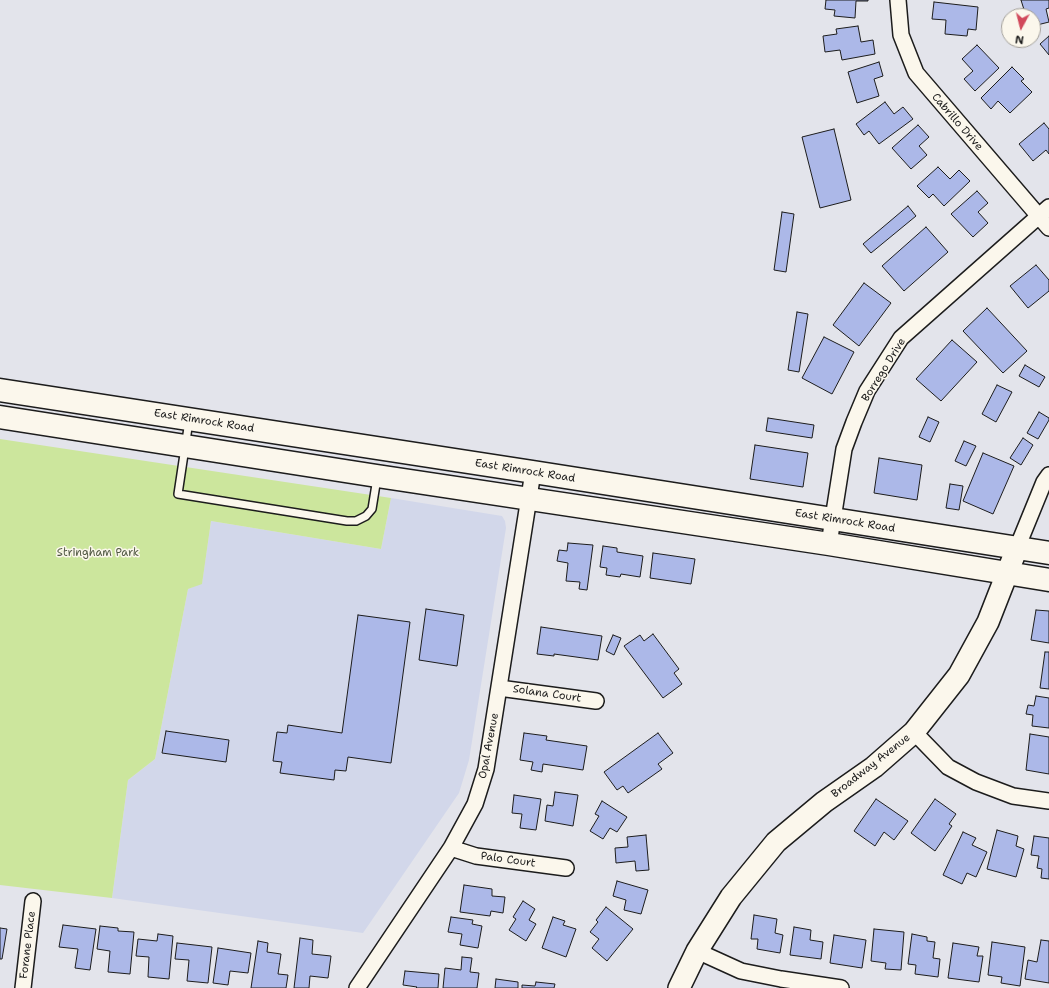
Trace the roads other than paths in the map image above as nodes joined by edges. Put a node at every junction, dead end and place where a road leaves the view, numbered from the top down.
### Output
1 (898, 0) edge
2 (1044, 211) edge
3 (1049, 228) edge
4 (0, 390) edge
5 (0, 417) edge
6 (190, 419) junction
7 (186, 446) junction
8 (533, 472) junction
9 (1049, 475) edge
10 (377, 476) junction
11 (528, 499) junction
12 (833, 519) junction
13 (829, 544) junction
14 (1017, 548) junction
15 (1049, 553) edge
16 (1007, 573) junction
17 (1049, 580) edge
18 (499, 688) junction
19 (596, 701) dead end
20 (914, 732) junction
21 (1049, 801) edge
22 (451, 848) junction
23 (566, 868) dead end
24 (34, 901) dead end
25 (697, 951) junction
26 (23, 988) edge
27 (357, 988) edge
28 (679, 988) edge
29 (841, 988) edge

1 - 2 street, Cabrillo Drive
2 - 3 street, Cabrillo Drive
2 - 12 street, Borrego Drive
4 - 6 main road, East Rimrock Road
5 - 7 main road
6 - 7 lane
6 - 8 main road, East Rimrock Road
7 - 10 main road
7 - 10 lane
8 - 11 street, Opal Avenue
8 - 12 main road, East Rimrock Road
9 - 14 street, Broadway Avenue
10 - 11 main road
11 - 13 main road
11 - 18 street, Opal Avenue
12 - 13 street, Borrego Drive
12 - 14 main road, East Rimrock Road
13 - 16 main road
14 - 15 main road, East Rimrock Road
14 - 16 street, Broadway Avenue
16 - 17 main road
16 - 20 street, Broadway Avenue
18 - 19 street, Solana Court
18 - 22 street, Opal Avenue
20 - 21 street
20 - 25 street, Broadway Avenue
22 - 23 street, Palo Court
22 - 27 street, Opal Avenue
24 - 26 street, Forane Place
25 - 28 street, Broadway Avenue
25 - 29 street

